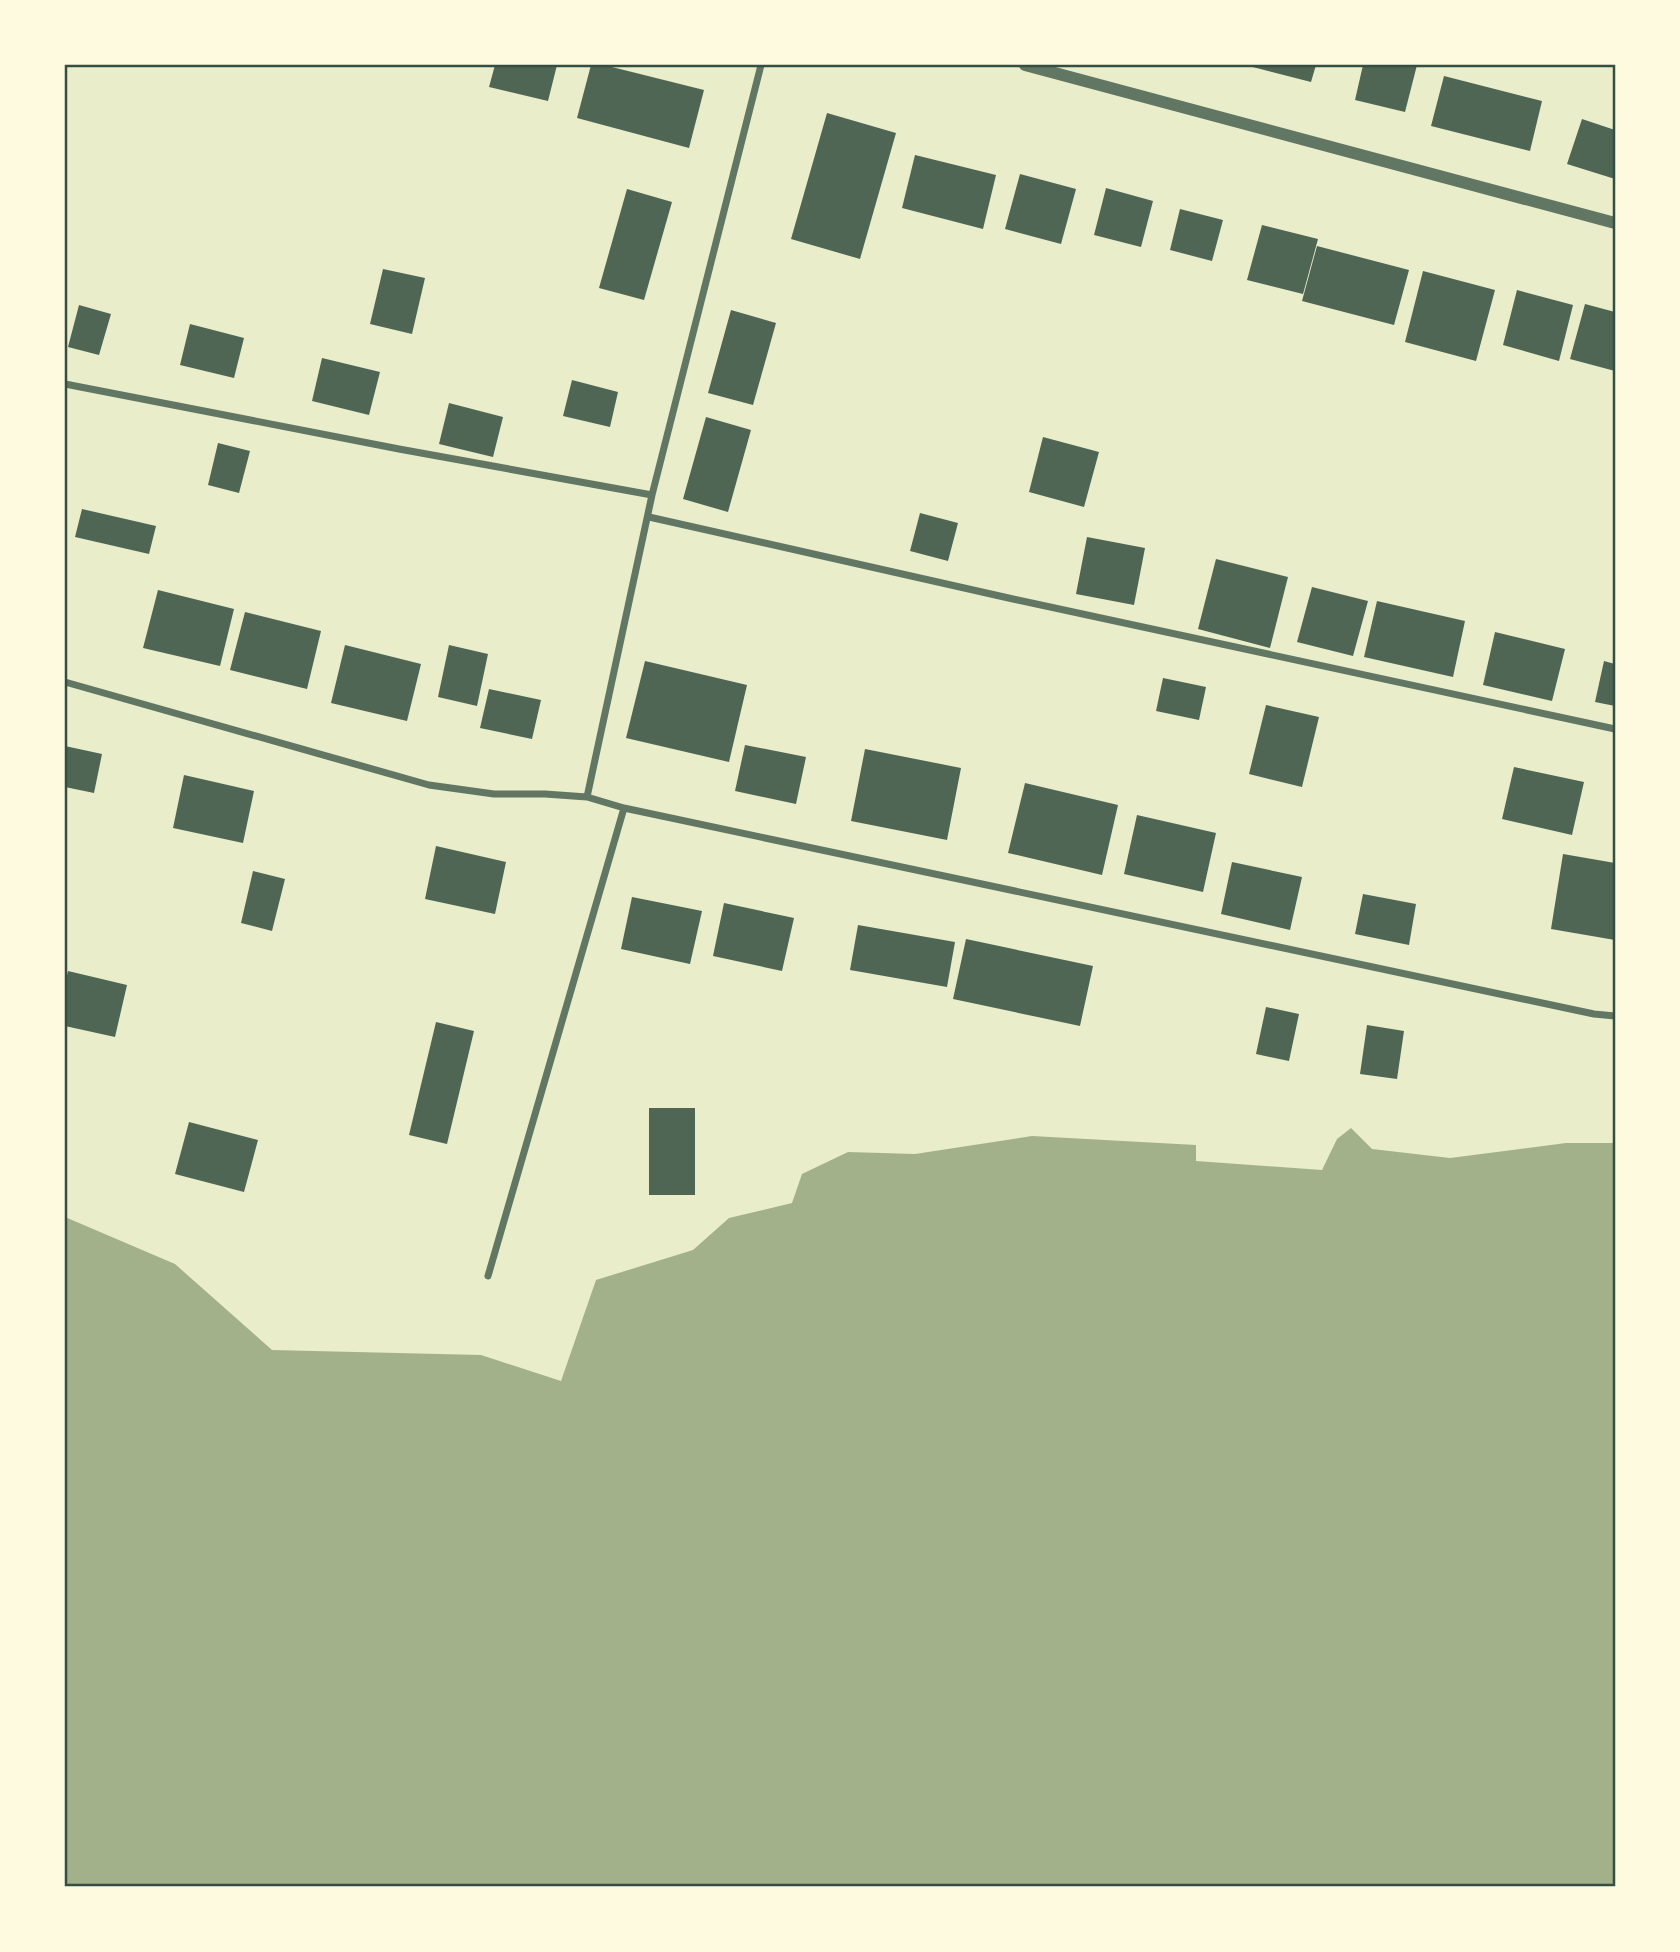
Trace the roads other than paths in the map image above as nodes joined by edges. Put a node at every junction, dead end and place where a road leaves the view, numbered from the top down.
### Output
1 (761, 65) edge
2 (1025, 65) edge
3 (1615, 223) edge
4 (65, 384) edge
5 (652, 495) junction
6 (649, 517) junction
7 (65, 682) edge
8 (1615, 729) edge
9 (587, 797) junction
10 (624, 808) junction
11 (1615, 1016) edge
12 (488, 1276) dead end

1 - 5 street
2 - 3 street
4 - 5 street
5 - 6 street
6 - 8 street
6 - 9 street
7 - 9 street
9 - 10 street
10 - 11 street
10 - 12 street

